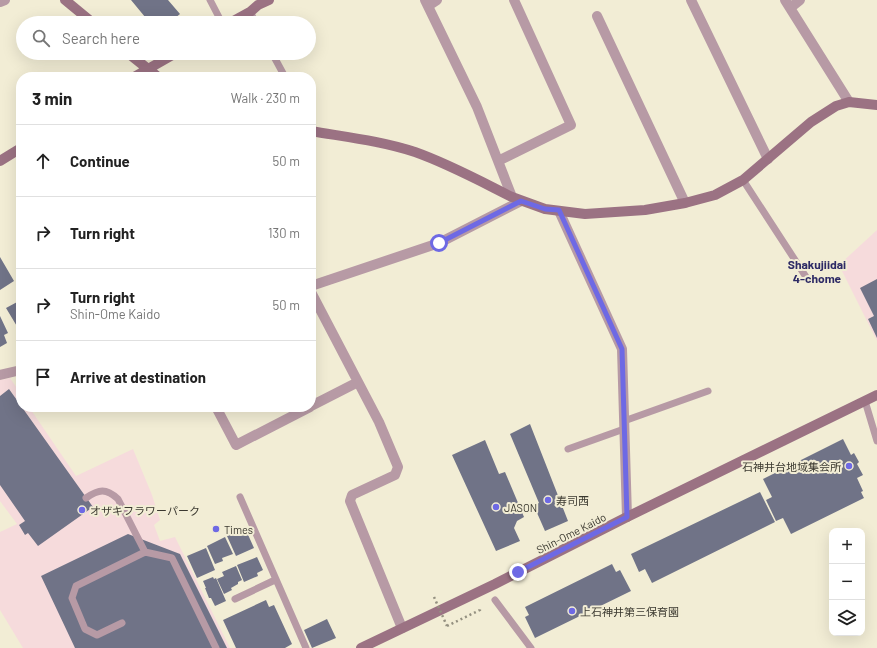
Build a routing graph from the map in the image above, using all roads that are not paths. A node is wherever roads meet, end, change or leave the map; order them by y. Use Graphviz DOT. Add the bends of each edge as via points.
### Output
graph roads {
  1 [pos="5,0"];
  2 [pos="65,0"];
  3 [pos="210,0"];
  4 [pos="269,0"];
  5 [pos="437,0"];
  6 [pos="514,0"];
  7 [pos="691,0"];
  8 [pos="800,0"];
  9 [pos="0,2"];
  10 [pos="257,2"];
  11 [pos="426,3"];
  12 [pos="788,4"];
  13 [pos="250,12"];
  14 [pos="84,16"];
  15 [pos="218,16"];
  16 [pos="243,16"];
  17 [pos="252,16"];
  18 [pos="597,16"];
  19 [pos="136,60"];
  20 [pos="163,60"];
  21 [pos="276,60"];
  22 [pos="147,69"];
  23 [pos="142,72"];
  24 [pos="151,72"];
  25 [pos="282,72"];
  26 [pos="849,102"];
  27 [pos="877,105"];
  28 [pos="316,132"];
  29 [pos="16,151"];
  30 [pos="768,159"];
  31 [pos="0,161"];
  32 [pos="498,161"];
  33 [pos="743,180"];
  34 [pos="516,199"];
  35 [pos="685,203"];
  36 [pos="559,210"];
  37 [pos="808,280"];
  38 [pos="316,284"];
  39 [pos="316,302"];
  40 [pos="16,371"];
  41 [pos="0,375"];
  42 [pos="358,382"];
  43 [pos="708,391"];
  44 [pos="877,395"];
  45 [pos="865,401"];
  46 [pos="316,404"];
  47 [pos="219,412"];
  48 [pos="300,412"];
  49 [pos="624,425"];
  50 [pos="877,441"];
  51 [pos="568,449"];
  52 [pos="240,497"];
  53 [pos="86,498"];
  54 [pos="627,517"];
  55 [pos="145,552"];
  56 [pos="275,580"];
  57 [pos="235,599"];
  58 [pos="495,600"];
  59 [pos="122,623"];
  60 [pos="402,628"];
  61 [pos="216,648"];
  62 [pos="306,648"];
  63 [pos="361,648"];
  64 [pos="531,648"];
  1 -- 9 [label="street"];
  2 -- 14 [label="street"];
  3 -- 15 [label="lane"];
  4 -- 10 [label="street"];
  5 -- 11 [label="street"];
  6 -- 32 [label="street" via="571,125"];
  7 -- 30 [label="street"];
  8 -- 12 [label="street"];
  10 -- 13 [label="street"];
  11 -- 32 [label="street" via="477,106"];
  12 -- 26 [label="street"];
  13 -- 16 [label="street"];
  13 -- 17 [label="lane"];
  18 -- 35 [label="street"];
  19 -- 22 [label="street"];
  20 -- 22 [label="street"];
  21 -- 25 [label="lane"];
  22 -- 23 [label="street"];
  22 -- 24 [label="street"];
  26 -- 27 [label="street"];
  26 -- 30 [label="street" via="836,106 811,122"];
  28 -- 34 [label="street" via="415,152 458,169"];
  29 -- 31 [label="street"];
  30 -- 33 [label="street"];
  32 -- 34 [label="street"];
  33 -- 35 [label="street" via="715,195"];
  33 -- 37 [label="lane"];
  34 -- 36 [label="street" via="545,209"];
  34 -- 38 [label="street" via="439,243"];
  35 -- 36 [label="street" via="645,210 585,214"];
  36 -- 49 [label="street" via="622,349"];
  39 -- 42 [label="street"];
  40 -- 41 [label="street"];
  42 -- 46 [label="street"];
  42 -- 60 [label="street" via="398,467 395,475 352,494 350,501"];
  43 -- 49 [label="lane"];
  44 -- 45 [label="street, Shin-Ome Kaido"];
  45 -- 50 [label="lane"];
  45 -- 54 [label="street, Shin-Ome Kaido"];
  47 -- 48 [label="street" via="236,445"];
  49 -- 51 [label="lane"];
  49 -- 54 [label="street"];
  52 -- 56 [label="lane"];
  53 -- 55 [label="lane" via="97,491 113,494"];
  54 -- 60 [label="street, Shin-Ome Kaido"];
  55 -- 59 [label="lane" via="76,586 72,598 85,629 97,635"];
  55 -- 61 [label="lane" via="172,558"];
  56 -- 57 [label="lane"];
  56 -- 62 [label="lane"];
  58 -- 64 [label="lane"];
  60 -- 63 [label="street, Shin-Ome Kaido"];
}
